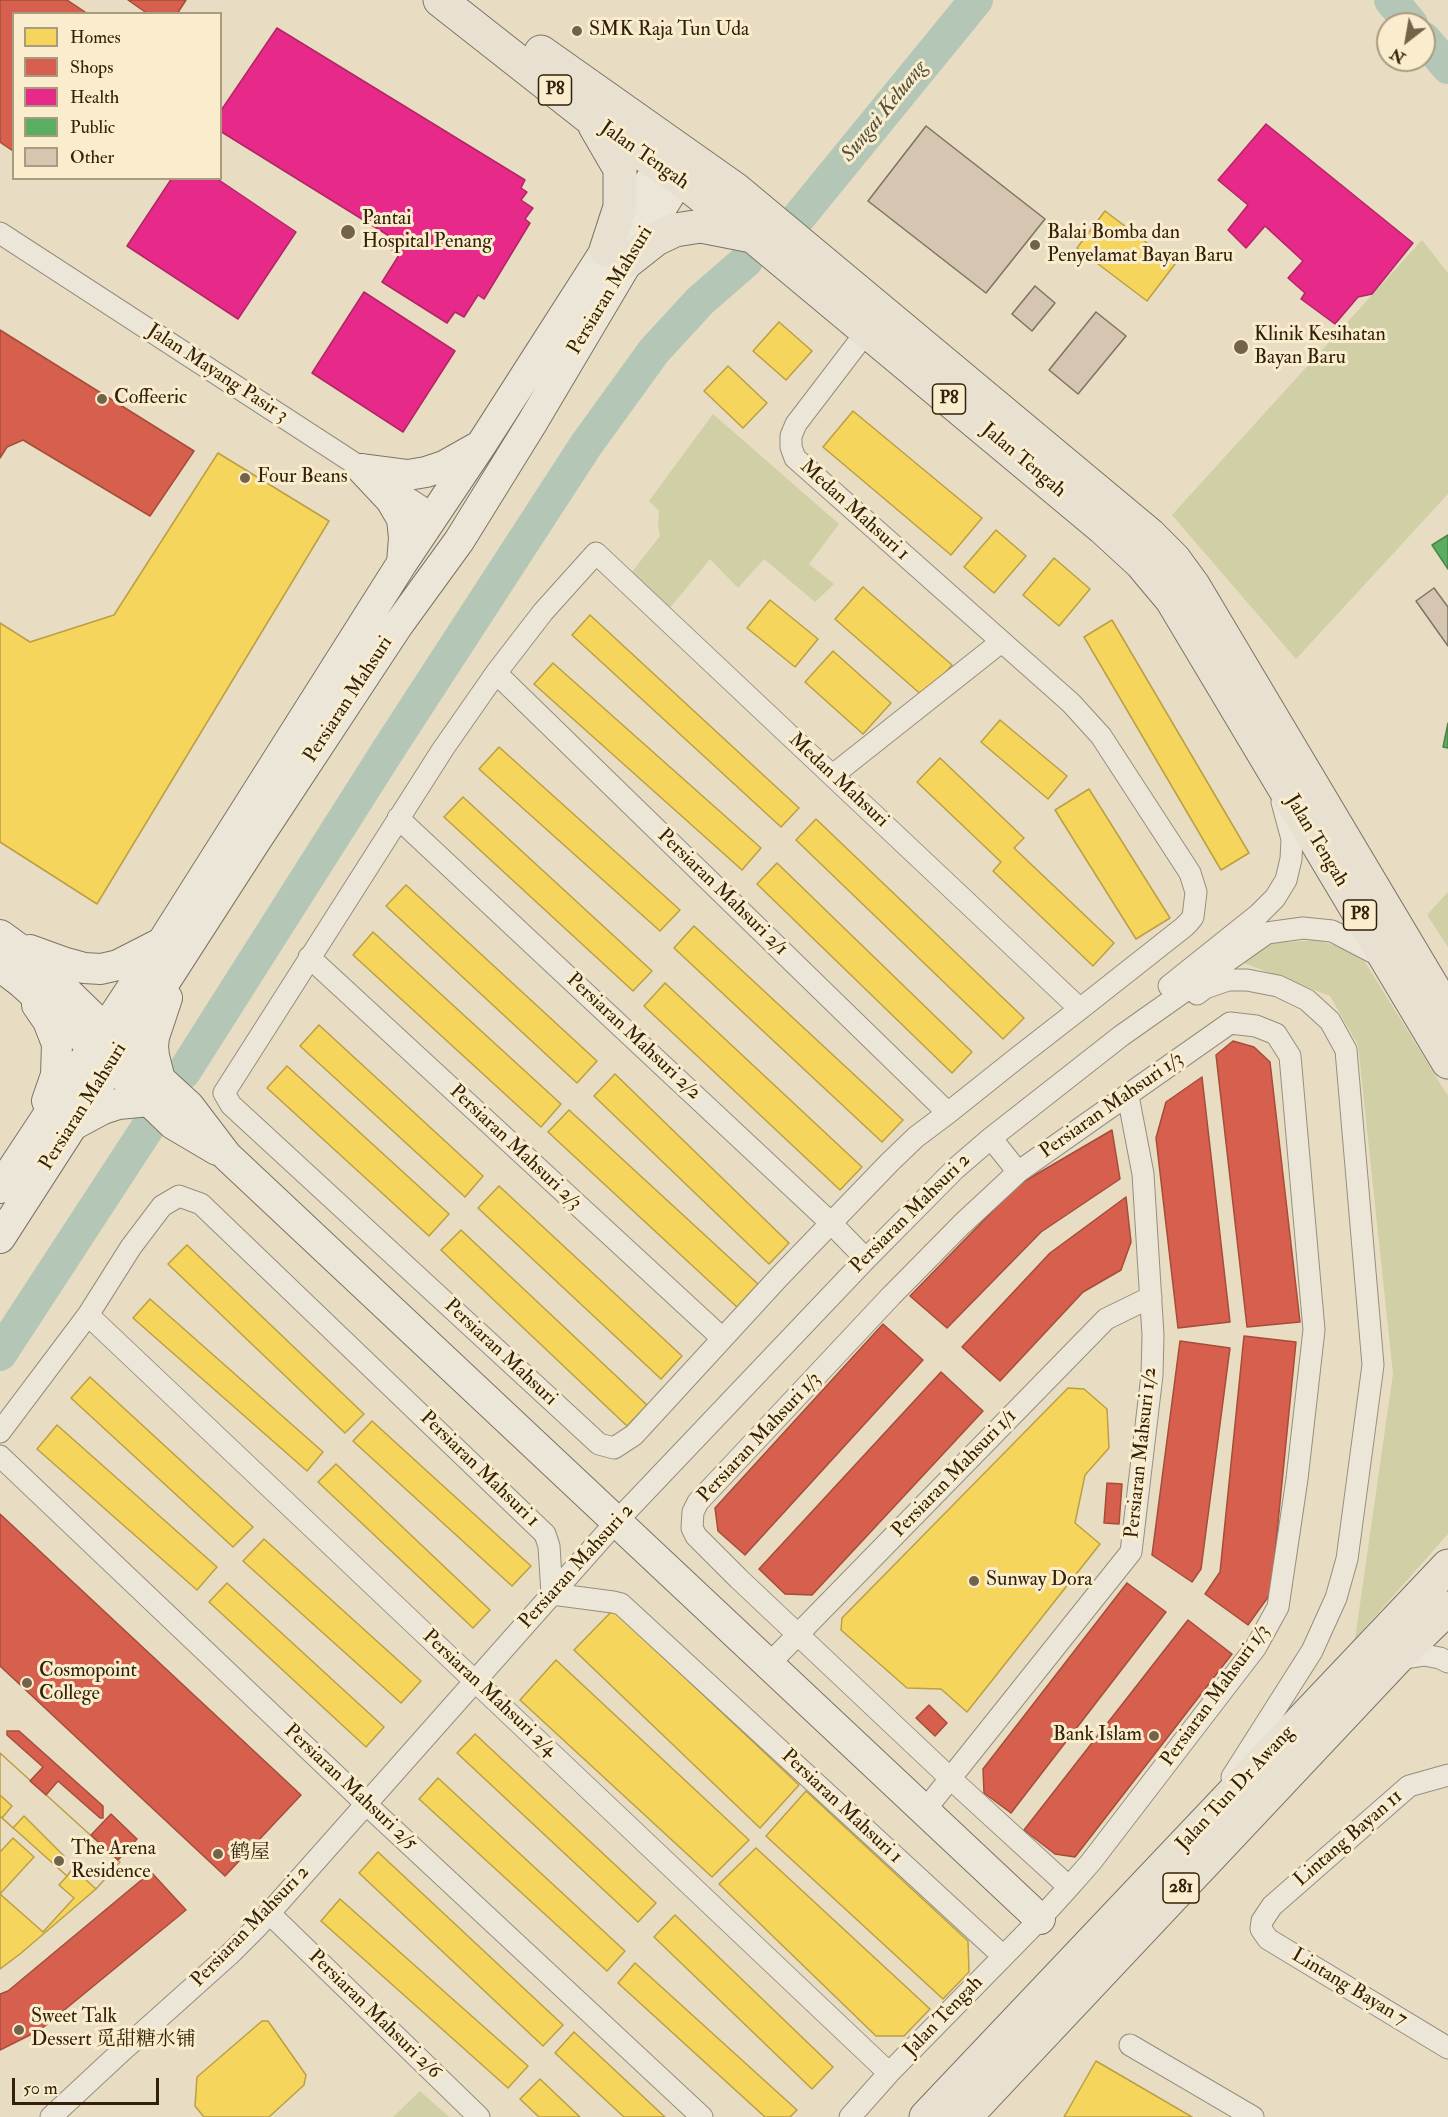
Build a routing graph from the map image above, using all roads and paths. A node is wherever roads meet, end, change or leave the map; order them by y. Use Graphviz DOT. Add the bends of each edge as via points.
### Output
graph roads {
  1 [pos="440,0"];
  2 [pos="472,0"];
  3 [pos="590,118"];
  4 [pos="676,162"];
  5 [pos="0,233"];
  6 [pos="754,237"];
  7 [pos="617,256"];
  8 [pos="867,331"];
  9 [pos="532,423"];
  10 [pos="482,445"];
  11 [pos="362,469"];
  12 [pos="434,515"];
  13 [pos="402,563"];
  14 [pos="417,600"];
  15 [pos="1001,642"];
  16 [pos="496,673"];
  17 [pos="1272,768"];
  18 [pos="833,775"];
  19 [pos="398,818"];
  20 [pos="174,946"];
  21 [pos="9,957"];
  22 [pos="309,957"];
  23 [pos="1387,959"];
  24 [pos="1080,1009"];
  25 [pos="1448,1013"];
  26 [pos="1121,1036"];
  27 [pos="108,1046"];
  28 [pos="1448,1062"];
  29 [pos="155,1090"];
  30 [pos="1128,1096"];
  31 [pos="948,1113"];
  32 [pos="75,1124"];
  33 [pos="37,1132"];
  34 [pos="991,1138"];
  35 [pos="1018,1172"];
  36 [pos="0,1188"];
  37 [pos="831,1222"];
  38 [pos="0,1238"];
  39 [pos="866,1259"];
  40 [pos="1151,1297"];
  41 [pos="88,1315"];
  42 [pos="722,1338"];
  43 [pos="0,1432"];
  44 [pos="0,1456"];
  45 [pos="617,1521"];
  46 [pos="1448,1566"];
  47 [pos="552,1594"];
  48 [pos="1448,1608"];
  49 [pos="798,1634"];
  50 [pos="1396,1659"];
  51 [pos="1448,1662"];
  52 [pos="769,1664"];
  53 [pos="475,1681"];
  54 [pos="1448,1775"];
  55 [pos="951,1779"];
  56 [pos="366,1804"];
  57 [pos="925,1810"];
  58 [pos="1198,1830"];
  59 [pos="1069,1887"];
  60 [pos="269,1913"];
  61 [pos="1040,1918"];
  62 [pos="1262,1921"];
  63 [pos="1003,1956"];
  64 [pos="1130,2044"];
  65 [pos="1448,2048"];
  66 [pos="889,2073"];
  67 [pos="51,2117"];
  68 [pos="479,2117"];
  69 [pos="702,2117"];
  70 [pos="850,2117"];
  71 [pos="926,2117"];
  72 [pos="965,2117"];
  73 [pos="1253,2117"];
  1 -- 3 [label="main road, Jalan Tengah / P8"];
  2 -- 4 [label="main road, Jalan Tengah / P8" via="590,88"];
  3 -- 4 [label="main road, Jalan Tengah / P8"];
  3 -- 7 [label="main road" via="620,169"];
  4 -- 6 [label="main road, Jalan Tengah / P8"];
  4 -- 7 [label="street, Persiaran Mahsuri"];
  4 -- 25 [label="main road, Jalan Tengah / P8" via="753,204 1174,559"];
  5 -- 11 [label="street, Jalan Mayang Pasir 3"];
  6 -- 7 [label="main road" via="701,226 675,230"];
  6 -- 8 [label="main road, Jalan Tengah / P8"];
  7 -- 9 [label="street, Persiaran Mahsuri"];
  7 -- 10 [label="street, Persiaran Mahsuri"];
  8 -- 15 [label="street, Medan Mahsuri 1" via="796,424 791,436 795,458"];
  8 -- 17 [label="main road, Jalan Tengah / P8" via="1103,528 1158,581"];
  9 -- 12 [label="street" via="507,442 458,509"];
  9 -- 14 [label="street, Persiaran Mahsuri"];
  10 -- 11 [label="street" via="426,472 408,475"];
  10 -- 12 [label="street, Persiaran Mahsuri"];
  11 -- 12 [label="street, Jalan Mayang Pasir 3"];
  11 -- 13 [label="street" via="391,500 402,519"];
  12 -- 13 [label="street, Persiaran Mahsuri"];
  12 -- 14 [label="street" via="440,538 425,568"];
  13 -- 20 [label="street, Persiaran Mahsuri"];
  14 -- 20 [label="street, Persiaran Mahsuri"];
  15 -- 18 [label="street"];
  15 -- 24 [label="street, Medan Mahsuri 1" via="1071,703 1101,736 1190,873 1197,892 1193,917 1184,927"];
  16 -- 18 [label="street, Medan Mahsuri" via="543,612 596,554"];
  16 -- 19 [label="street"];
  16 -- 31 [label="street, Persiaran Mahsuri 2/1"];
  17 -- 23 [label="main road, Jalan Tengah / P8"];
  17 -- 26 [label="street" via="1292,839 1286,880 1259,914 1152,1000"];
  18 -- 24 [label="street, Medan Mahsuri"];
  19 -- 22 [label="street"];
  19 -- 37 [label="street, Persiaran Mahsuri 2/2"];
  20 -- 21 [label="street" via="100,969"];
  20 -- 27 [label="street, Persiaran Mahsuri"];
  20 -- 29 [label="street" via="154,1037"];
  21 -- 27 [label="street"];
  21 -- 33 [label="street" via="48,1021 57,1044 56,1075"];
  22 -- 42 [label="street, Persiaran Mahsuri 2/3"];
  22 -- 42 [label="street, Persiaran Mahsuri" via="224,1093 231,1105 599,1443 614,1448 634,1435"];
  23 -- 26 [label="street" via="1332,931 1303,928 1267,933"];
  23 -- 28 [label="main road, Jalan Tengah / P8"];
  24 -- 31 [label="street"];
  26 -- 34 [label="street, Persiaran Mahsuri 2"];
  26 -- 58 [label="street" via="1160,1022 1205,988 1228,980 1247,980 1278,986 1307,1000 1330,1021 1346,1050 1373,1365 1347,1559 1336,1598 1312,1651"];
  27 -- 29 [label="street"];
  27 -- 32 [label="street, Persiaran Mahsuri"];
  27 -- 33 [label="street, Persiaran Mahsuri"];
  29 -- 32 [label="street"];
  29 -- 45 [label="street" via="178,1126 228,1156"];
  30 -- 35 [label="street, Persiaran Mahsuri 1/3"];
  30 -- 40 [label="street, Persiaran Mahsuri 1/2" via="1143,1174"];
  30 -- 59 [label="street, Persiaran Mahsuri 1/3" via="1230,1023 1256,1026 1276,1034 1290,1056 1314,1330 1278,1607 1256,1647"];
  31 -- 37 [label="street" via="890,1162"];
  32 -- 38 [label="street, Persiaran Mahsuri"];
  33 -- 36 [label="street, Persiaran Mahsuri"];
  34 -- 35 [label="street"];
  34 -- 39 [label="street, Persiaran Mahsuri 2"];
  35 -- 49 [label="street, Persiaran Mahsuri 1/3" via="891,1296 693,1512 696,1536"];
  37 -- 39 [label="street, Persiaran Mahsuri 2/2"];
  37 -- 42 [label="street"];
  39 -- 45 [label="street, Persiaran Mahsuri 2"];
  40 -- 49 [label="street, Persiaran Mahsuri 1/1" via="1106,1319"];
  40 -- 55 [label="street, Persiaran Mahsuri 1/2" via="1152,1375 1131,1552"];
  41 -- 43 [label="street, Persiaran Mahsuri 1"];
  41 -- 47 [label="street, Persiaran Mahsuri 1" via="162,1206 179,1196 201,1204 545,1534"];
  41 -- 53 [label="street, Persiaran Mahsuri 2/4"];
  44 -- 56 [label="street, Persiaran Mahsuri 2/5"];
  45 -- 47 [label="street, Persiaran Mahsuri 2"];
  45 -- 52 [label="street"];
  46 -- 58 [label="main road, Jalan Tun Dr Awang / 281"];
  47 -- 53 [label="street, Persiaran Mahsuri 2"];
  47 -- 63 [label="street, Persiaran Mahsuri 1" via="621,1604"];
  48 -- 50 [label="main road, Jalan Tun Dr Awang / 281"];
  49 -- 52 [label="street, Persiaran Mahsuri 1/1"];
  49 -- 55 [label="street, Persiaran Mahsuri 1/3"];
  50 -- 51 [label="street" via="1424,1654"];
  50 -- 72 [label="main road, Jalan Tun Dr Awang / 281"];
  52 -- 57 [label="street"];
  53 -- 56 [label="street, Persiaran Mahsuri 2"];
  53 -- 66 [label="street, Persiaran Mahsuri 2/4"];
  54 -- 62 [label="street, Lintang Bayan 11" via="1409,1786 1272,1906"];
  55 -- 57 [label="street, Persiaran Mahsuri 1/2"];
  55 -- 59 [label="street, Persiaran Mahsuri 1/3"];
  56 -- 60 [label="street, Persiaran Mahsuri 2"];
  56 -- 69 [label="street, Persiaran Mahsuri 2/5"];
  57 -- 61 [label="street"];
  58 -- 71 [label="main road, Jalan Tun Dr Awang / 281"];
  59 -- 61 [label="street, Persiaran Mahsuri 1/3"];
  60 -- 67 [label="street, Persiaran Mahsuri 2" via="229,1956"];
  60 -- 68 [label="street, Persiaran Mahsuri 2/6"];
  61 -- 63 [label="street, Jalan Tengah"];
  62 -- 65 [label="street, Lintang Bayan 7" via="1261,1929 1268,1939"];
  63 -- 66 [label="street, Jalan Tengah"];
  64 -- 73 [label="street"];
  66 -- 70 [label="street, Jalan Tengah"];
}
